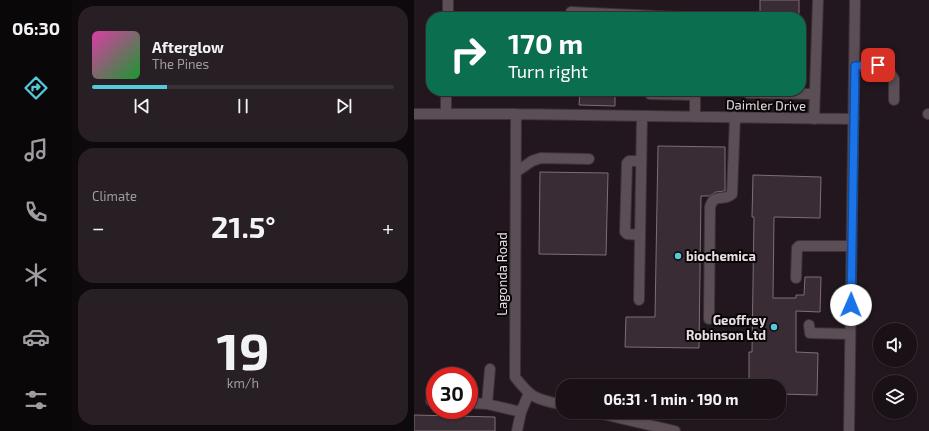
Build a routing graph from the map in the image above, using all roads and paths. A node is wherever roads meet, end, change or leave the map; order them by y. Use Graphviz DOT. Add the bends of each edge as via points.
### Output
graph roads {
  1 [pos="448,0"];
  2 [pos="818,0"];
  3 [pos="855,0"];
  4 [pos="448,12"];
  5 [pos="855,66"];
  6 [pos="806,94"];
  7 [pos="815,94"];
  8 [pos="446,96"];
  9 [pos="695,96"];
  10 [pos="894,100"];
  11 [pos="414,114"];
  12 [pos="446,114"];
  13 [pos="516,114"];
  14 [pos="642,116"];
  15 [pos="695,117"];
  16 [pos="735,118"];
  17 [pos="814,119"];
  18 [pos="854,119"];
  19 [pos="589,159"];
  20 [pos="641,161"];
  21 [pos="516,172"];
  22 [pos="640,234"];
  23 [pos="852,246"];
  24 [pos="796,278"];
  25 [pos="639,300"];
  26 [pos="709,319"];
  27 [pos="809,325"];
  28 [pos="850,334"];
  29 [pos="490,369"];
  30 [pos="529,393"];
  31 [pos="556,403"];
  32 [pos="478,404"];
  33 [pos="487,404"];
  34 [pos="521,412"];
  35 [pos="624,419"];
  36 [pos="517,431"];
  37 [pos="675,431"];
  38 [pos="849,431"];
  1 -- 4 [label="street"];
  2 -- 7 [label="street"];
  3 -- 5 [label="street"];
  5 -- 10 [label="street" via="886,66 894,79"];
  5 -- 18 [label="street"];
  6 -- 7 [label="street"];
  7 -- 17 [label="street"];
  8 -- 12 [label="street"];
  9 -- 15 [label="street"];
  11 -- 12 [label="street, Daimler Drive"];
  12 -- 13 [label="street, Daimler Drive"];
  13 -- 14 [label="street, Daimler Drive"];
  13 -- 21 [label="street, Lagonda Road"];
  14 -- 15 [label="street, Daimler Drive"];
  14 -- 20 [label="street"];
  15 -- 16 [label="street, Daimler Drive"];
  16 -- 17 [label="street, Daimler Drive"];
  16 -- 26 [label="street" via="732,194 713,200 710,207"];
  17 -- 18 [label="street, Daimler Drive"];
  18 -- 23 [label="street"];
  19 -- 21 [label="street" via="541,158"];
  20 -- 22 [label="street"];
  20 -- 22 [label="street" via="627,163 625,232"];
  21 -- 30 [label="street, Lagonda Road" via="515,377"];
  22 -- 25 [label="street"];
  23 -- 24 [label="street" via="799,246"];
  23 -- 28 [label="street"];
  27 -- 28 [label="street" via="810,333"];
  28 -- 38 [label="street"];
  29 -- 33 [label="street"];
  30 -- 31 [label="street, Lagonda Road" via="536,398"];
  30 -- 34 [label="street"];
  32 -- 33 [label="street"];
  33 -- 34 [label="street"];
  34 -- 36 [label="street"];
  35 -- 37 [label="street"];
}
